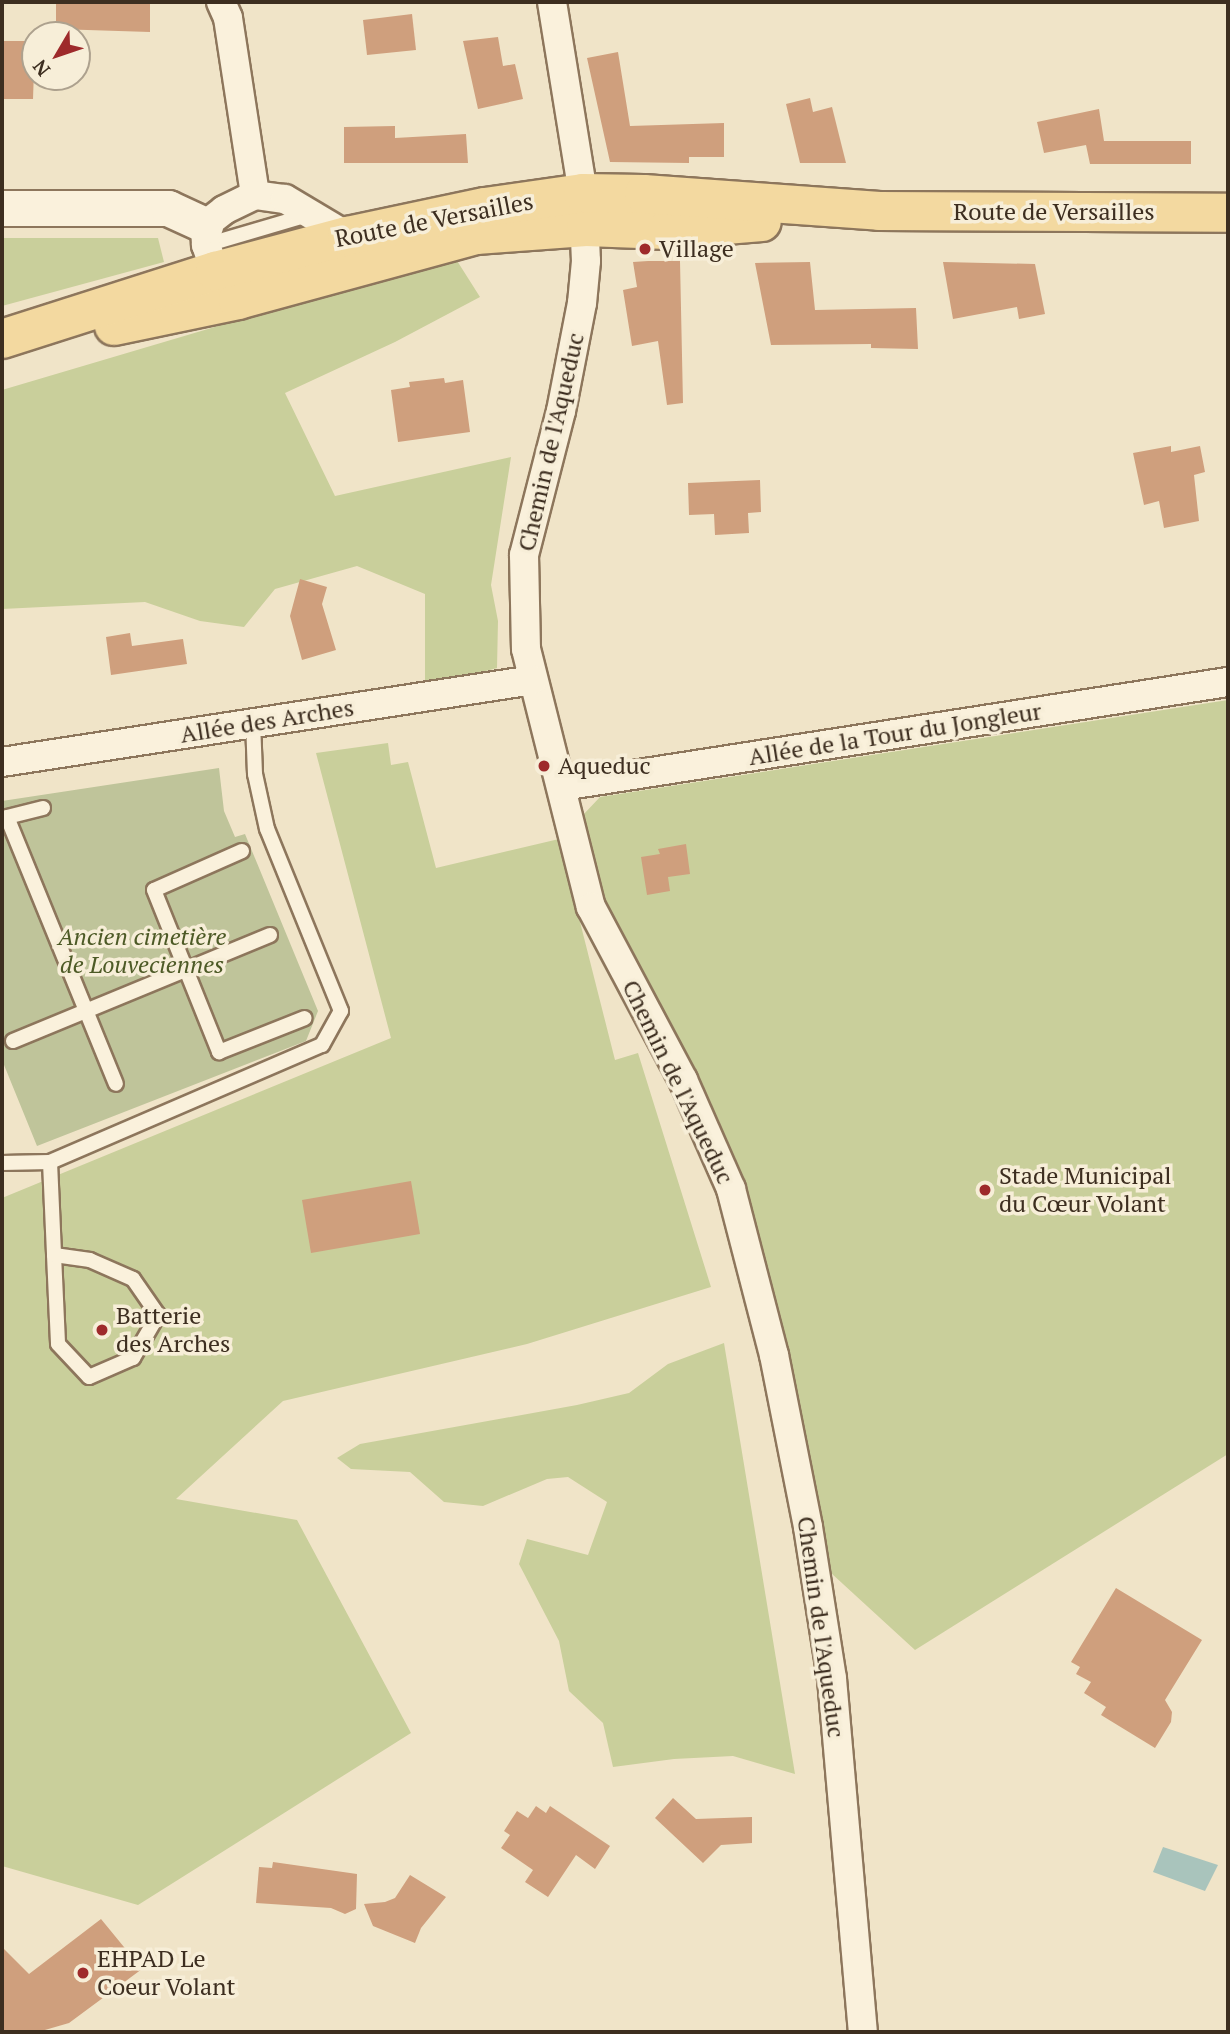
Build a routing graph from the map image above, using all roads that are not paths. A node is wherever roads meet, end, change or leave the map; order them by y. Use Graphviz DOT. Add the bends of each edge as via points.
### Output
graph roads {
  1 [pos="221,2"];
  2 [pos="552,2"];
  3 [pos="255,195"];
  4 [pos="2,208"];
  5 [pos="585,210"];
  6 [pos="1228,213"];
  7 [pos="309,214"];
  8 [pos="347,236"];
  9 [pos="216,260"];
  10 [pos="2,339"];
  11 [pos="2,349"];
  12 [pos="533,680"];
  13 [pos="1228,682"];
  14 [pos="253,723"];
  15 [pos="2,762"];
  16 [pos="562,786"];
  17 [pos="43,808"];
  18 [pos="242,851"];
  19 [pos="270,935"];
  20 [pos="186,970"];
  21 [pos="86,1011"];
  22 [pos="305,1018"];
  23 [pos="13,1041"];
  24 [pos="116,1084"];
  25 [pos="50,1162"];
  26 [pos="2,1163"];
  27 [pos="54,1255"];
  28 [pos="863,2032"];
  1 -- 3 [label="street" via="228,18"];
  2 -- 5 [label="street, Chemin de l'Aqueduc"];
  3 -- 7 [label="street" via="285,199"];
  3 -- 9 [label="street" via="224,210"];
  4 -- 9 [label="street" via="168,208"];
  5 -- 6 [label="main road, Route de Versailles" via="644,194 879,211"];
  5 -- 8 [label="main road, Route de Versailles" via="485,207"];
  5 -- 9 [label="main road, Route de Versailles" via="476,235"];
  5 -- 12 [label="street, Chemin de l'Aqueduc" via="582,303 561,411 524,555 526,649"];
  7 -- 8 [label="street"];
  7 -- 9 [label="lane"];
  8 -- 9 [label="main road, Route de Versailles"];
  9 -- 10 [label="main road, Route de Versailles"];
  9 -- 11 [label="main road, Route de Versailles"];
  12 -- 14 [label="street, Allée des Arches"];
  12 -- 16 [label="street, Chemin de l'Aqueduc"];
  13 -- 16 [label="street, Allée de la Tour du Jongleur"];
  14 -- 15 [label="street, Allée des Arches"];
  14 -- 25 [label="lane" via="255,774 267,829 341,1011 322,1045"];
  16 -- 28 [label="street, Chemin de l'Aqueduc" via="591,906 683,1080 731,1189 774,1355 832,1679"];
  17 -- 21 [label="lane" via="7,817"];
  18 -- 20 [label="lane" via="154,890"];
  19 -- 20 [label="lane"];
  20 -- 21 [label="lane"];
  20 -- 22 [label="lane" via="219,1052"];
  21 -- 23 [label="lane"];
  21 -- 24 [label="lane"];
  25 -- 26 [label="lane"];
  25 -- 27 [label="lane"];
  27 -- 27 [label="lane" via="58,1345 89,1377 133,1358 158,1315 133,1279 90,1260"];
}
